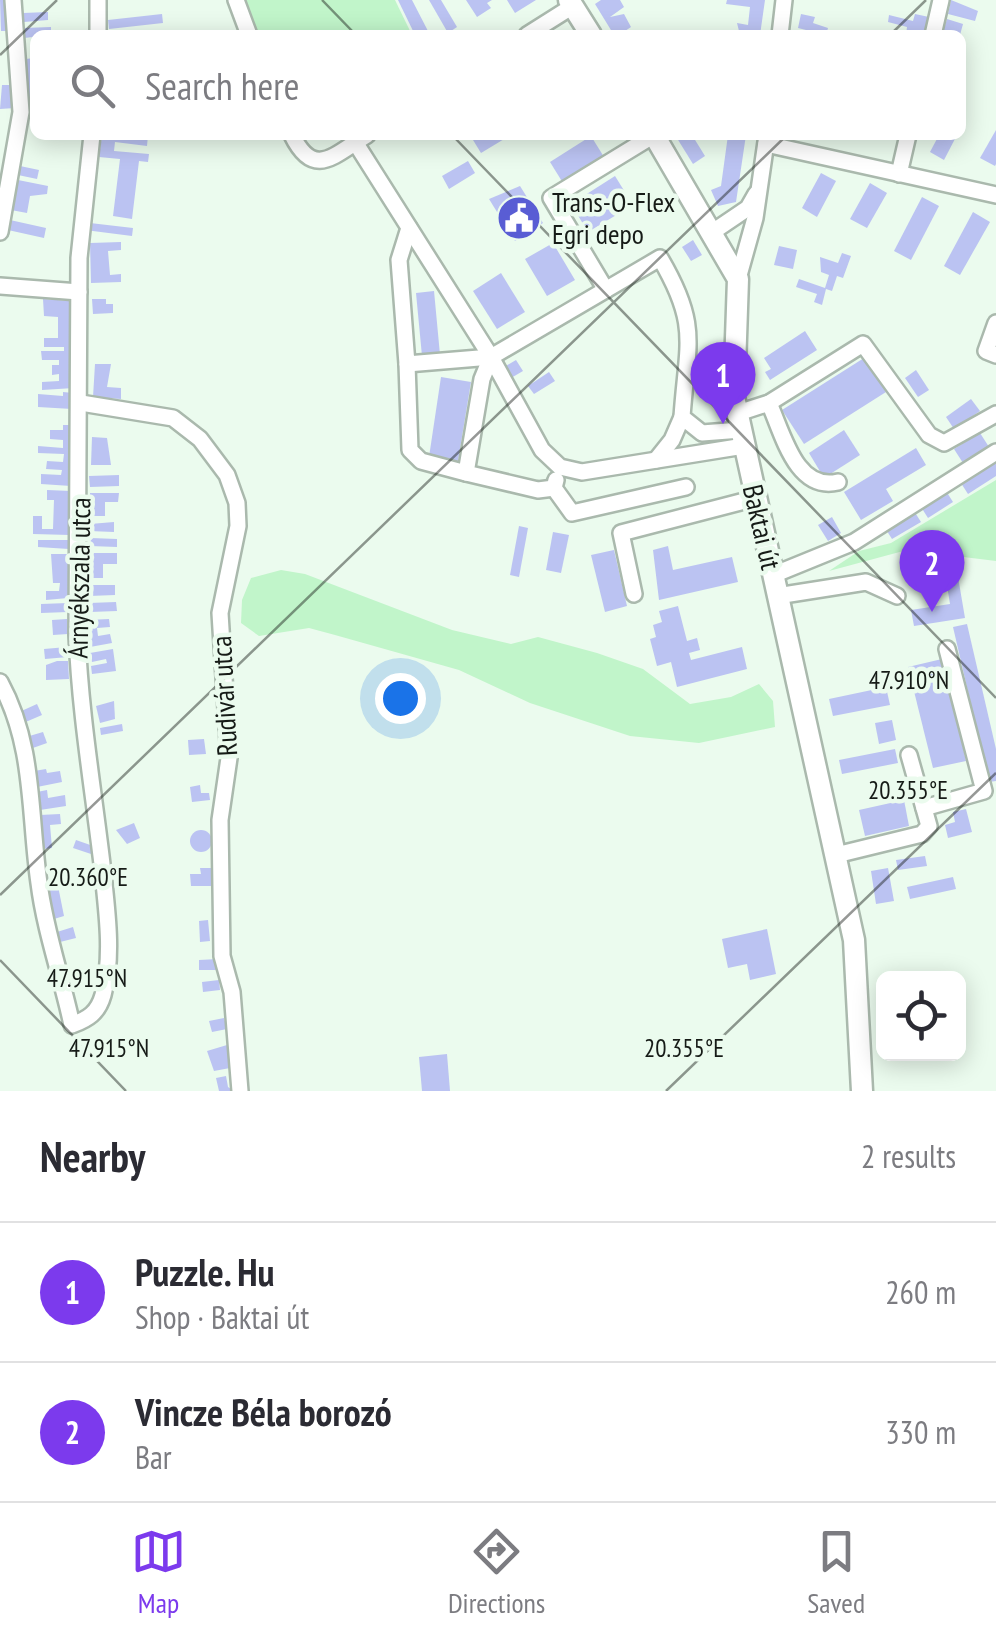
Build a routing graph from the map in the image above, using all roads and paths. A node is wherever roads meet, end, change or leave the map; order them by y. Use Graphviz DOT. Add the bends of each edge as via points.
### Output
graph roads {
  1 [pos="13,0"];
  2 [pos="98,0"];
  3 [pos="236,0"];
  4 [pos="784,0"];
  5 [pos="941,0"];
  6 [pos="571,3"];
  7 [pos="98,30"];
  8 [pos="247,30"];
  9 [pos="534,30"];
  10 [pos="588,30"];
  11 [pos="781,30"];
  12 [pos="933,30"];
  13 [pos="91,140"];
  14 [pos="294,140"];
  15 [pos="359,140"];
  16 [pos="362,140"];
  17 [pos="646,140"];
  18 [pos="657,140"];
  19 [pos="767,140"];
  20 [pos="907,140"];
  21 [pos="899,174"];
  22 [pos="758,191"];
  23 [pos="996,194"];
  24 [pos="409,228"];
  25 [pos="714,230"];
  26 [pos="0,232"];
  27 [pos="738,279"];
  28 [pos="0,286"];
  29 [pos="606,290"];
  30 [pos="79,292"];
  31 [pos="996,323"];
  32 [pos="996,354"];
  33 [pos="491,357"];
  34 [pos="407,364"];
  35 [pos="81,402"];
  36 [pos="769,402"];
  37 [pos="996,414"];
  38 [pos="682,417"];
  39 [pos="741,430"];
  40 [pos="996,452"];
  41 [pos="656,460"];
  42 [pos="560,468"];
  43 [pos="466,473"];
  44 [pos="838,482"];
  45 [pos="686,487"];
  46 [pos="554,488"];
  47 [pos="756,498"];
  48 [pos="775,585"];
  49 [pos="634,594"];
  50 [pos="897,596"];
  51 [pos="947,649"];
  52 [pos="0,682"];
  53 [pos="909,755"];
  54 [pos="924,808"];
  55 [pos="836,855"];
  56 [pos="240,1091"];
  57 [pos="862,1091"];
  1 -- 26 [label="street" via="21,112"];
  2 -- 7 [label="street"];
  3 -- 8 [label="street"];
  4 -- 11 [label="street"];
  5 -- 12 [label="street"];
  6 -- 9 [label="street"];
  6 -- 10 [label="main road"];
  13 -- 30 [label="street, Árnyékszala utca"];
  14 -- 15 [label="street" via="313,162"];
  16 -- 24 [label="street"];
  17 -- 29 [label="street" via="551,198"];
  18 -- 25 [label="main road, Baktai út"];
  19 -- 21 [label="street"];
  19 -- 22 [label="street"];
  20 -- 21 [label="street"];
  21 -- 23 [label="street"];
  22 -- 25 [label="street" via="748,208"];
  22 -- 27 [label="street"];
  24 -- 33 [label="street"];
  24 -- 34 [label="street" via="399,260"];
  25 -- 27 [label="main road, Baktai út"];
  27 -- 39 [label="main road, Baktai út" via="734,354"];
  28 -- 30 [label="street"];
  29 -- 33 [label="street"];
  29 -- 38 [label="street" via="660,258 690,324"];
  30 -- 35 [label="street, Árnyékszala utca"];
  31 -- 32 [label="street" via="986,351"];
  33 -- 34 [label="street"];
  33 -- 42 [label="street" via="542,450"];
  33 -- 43 [label="street"];
  34 -- 43 [label="street" via="410,450 421,461"];
  35 -- 52 [label="street, Árnyékszala utca" via="79,685 108,955 103,997 92,1017 72,1025 38,882 29,768"];
  35 -- 56 [label="street, Rudivár utca" via="173,418 228,476 237,503 220,613 229,758 220,820 222,956 232,992"];
  36 -- 37 [label="street" via="863,344 929,435 944,443"];
  36 -- 39 [label="street"];
  36 -- 44 [label="street" via="803,475 824,485"];
  38 -- 39 [label="street" via="702,434"];
  38 -- 41 [label="street"];
  39 -- 41 [label="street"];
  39 -- 47 [label="main road, Baktai út"];
  40 -- 48 [label="street"];
  41 -- 42 [label="street" via="582,472"];
  42 -- 46 [label="street"];
  43 -- 46 [label="street"];
  45 -- 46 [label="street" via="572,512"];
  47 -- 48 [label="main road, Baktai út"];
  47 -- 49 [label="street" via="621,534"];
  48 -- 50 [label="street" via="866,582"];
  48 -- 55 [label="main road, Baktai út"];
  51 -- 54 [label="street" via="984,792"];
  53 -- 54 [label="street"];
  54 -- 55 [label="street" via="929,826 922,834"];
  55 -- 57 [label="main road, Baktai út" via="854,940"];
}
